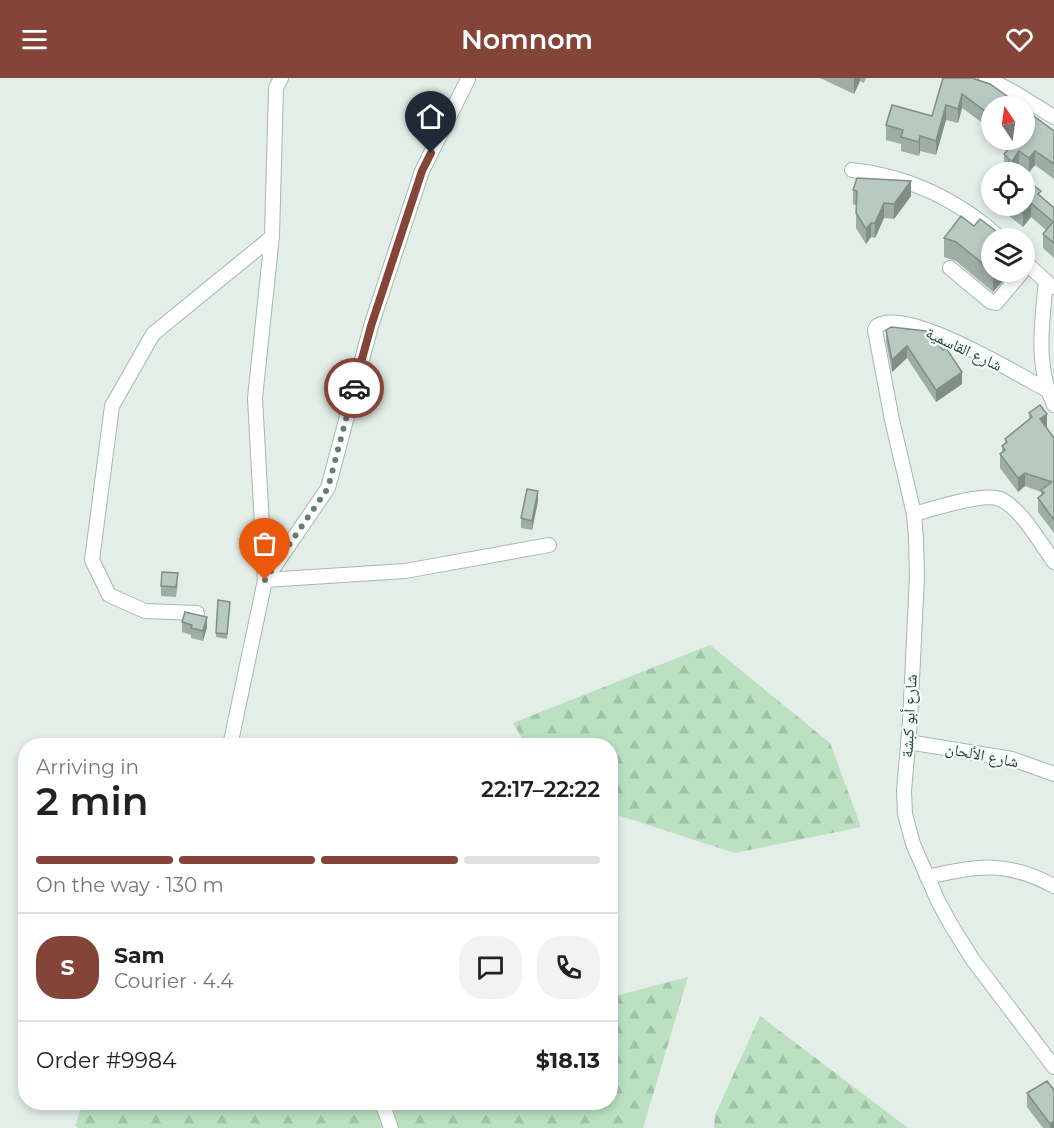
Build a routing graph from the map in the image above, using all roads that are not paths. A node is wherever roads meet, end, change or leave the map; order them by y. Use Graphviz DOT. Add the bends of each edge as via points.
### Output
graph roads {
  1 [pos="281,78"];
  2 [pos="986,78"];
  3 [pos="468,79"];
  4 [pos="1054,117"];
  5 [pos="852,170"];
  6 [pos="988,228"];
  7 [pos="272,237"];
  8 [pos="950,268"];
  9 [pos="1035,274"];
  10 [pos="1012,282"];
  11 [pos="1050,285"];
  12 [pos="877,326"];
  13 [pos="1047,390"];
  14 [pos="1054,405"];
  15 [pos="914,514"];
  16 [pos="549,545"];
  17 [pos="1054,562"];
  18 [pos="265,580"];
  19 [pos="197,613"];
  20 [pos="232,738"];
  21 [pos="908,742"];
  22 [pos="1054,774"];
  23 [pos="927,877"];
  24 [pos="1054,886"];
  25 [pos="1054,1067"];
  26 [pos="385,1110"];
  27 [pos="391,1128"];
  1 -- 7 [label="street" via="276,88"];
  2 -- 4 [label="street"];
  3 -- 18 [label="street" via="422,171 371,326 328,488"];
  5 -- 6 [label="street" via="895,179 941,196"];
  7 -- 18 [label="street" via="255,398"];
  7 -- 19 [label="street" via="153,334 112,405 92,560 109,595 145,611"];
  8 -- 10 [label="street" via="991,302 996,303"];
  9 -- 11 [label="street"];
  11 -- 13 [label="street" via="1041,345"];
  12 -- 13 [label="street, شارع القاسمية" via="887,321 899,322 935,333"];
  12 -- 15 [label="street, شارع أبو كبشة" via="877,345"];
  13 -- 14 [label="street"];
  15 -- 17 [label="street" via="985,496 1000,499 1015,509"];
  15 -- 21 [label="street, شارع أبو كبشة" via="917,578"];
  16 -- 18 [label="street" via="405,571"];
  18 -- 20 [label="street"];
  21 -- 22 [label="street, شارع الألحان" via="1012,759"];
  21 -- 23 [label="street, شارع أبو كبشة" via="905,814"];
  23 -- 24 [label="street" via="968,868 1011,868 1032,873"];
  23 -- 25 [label="street, شارع أبو كبشة" via="973,960"];
  26 -- 27 [label="street"];
}
